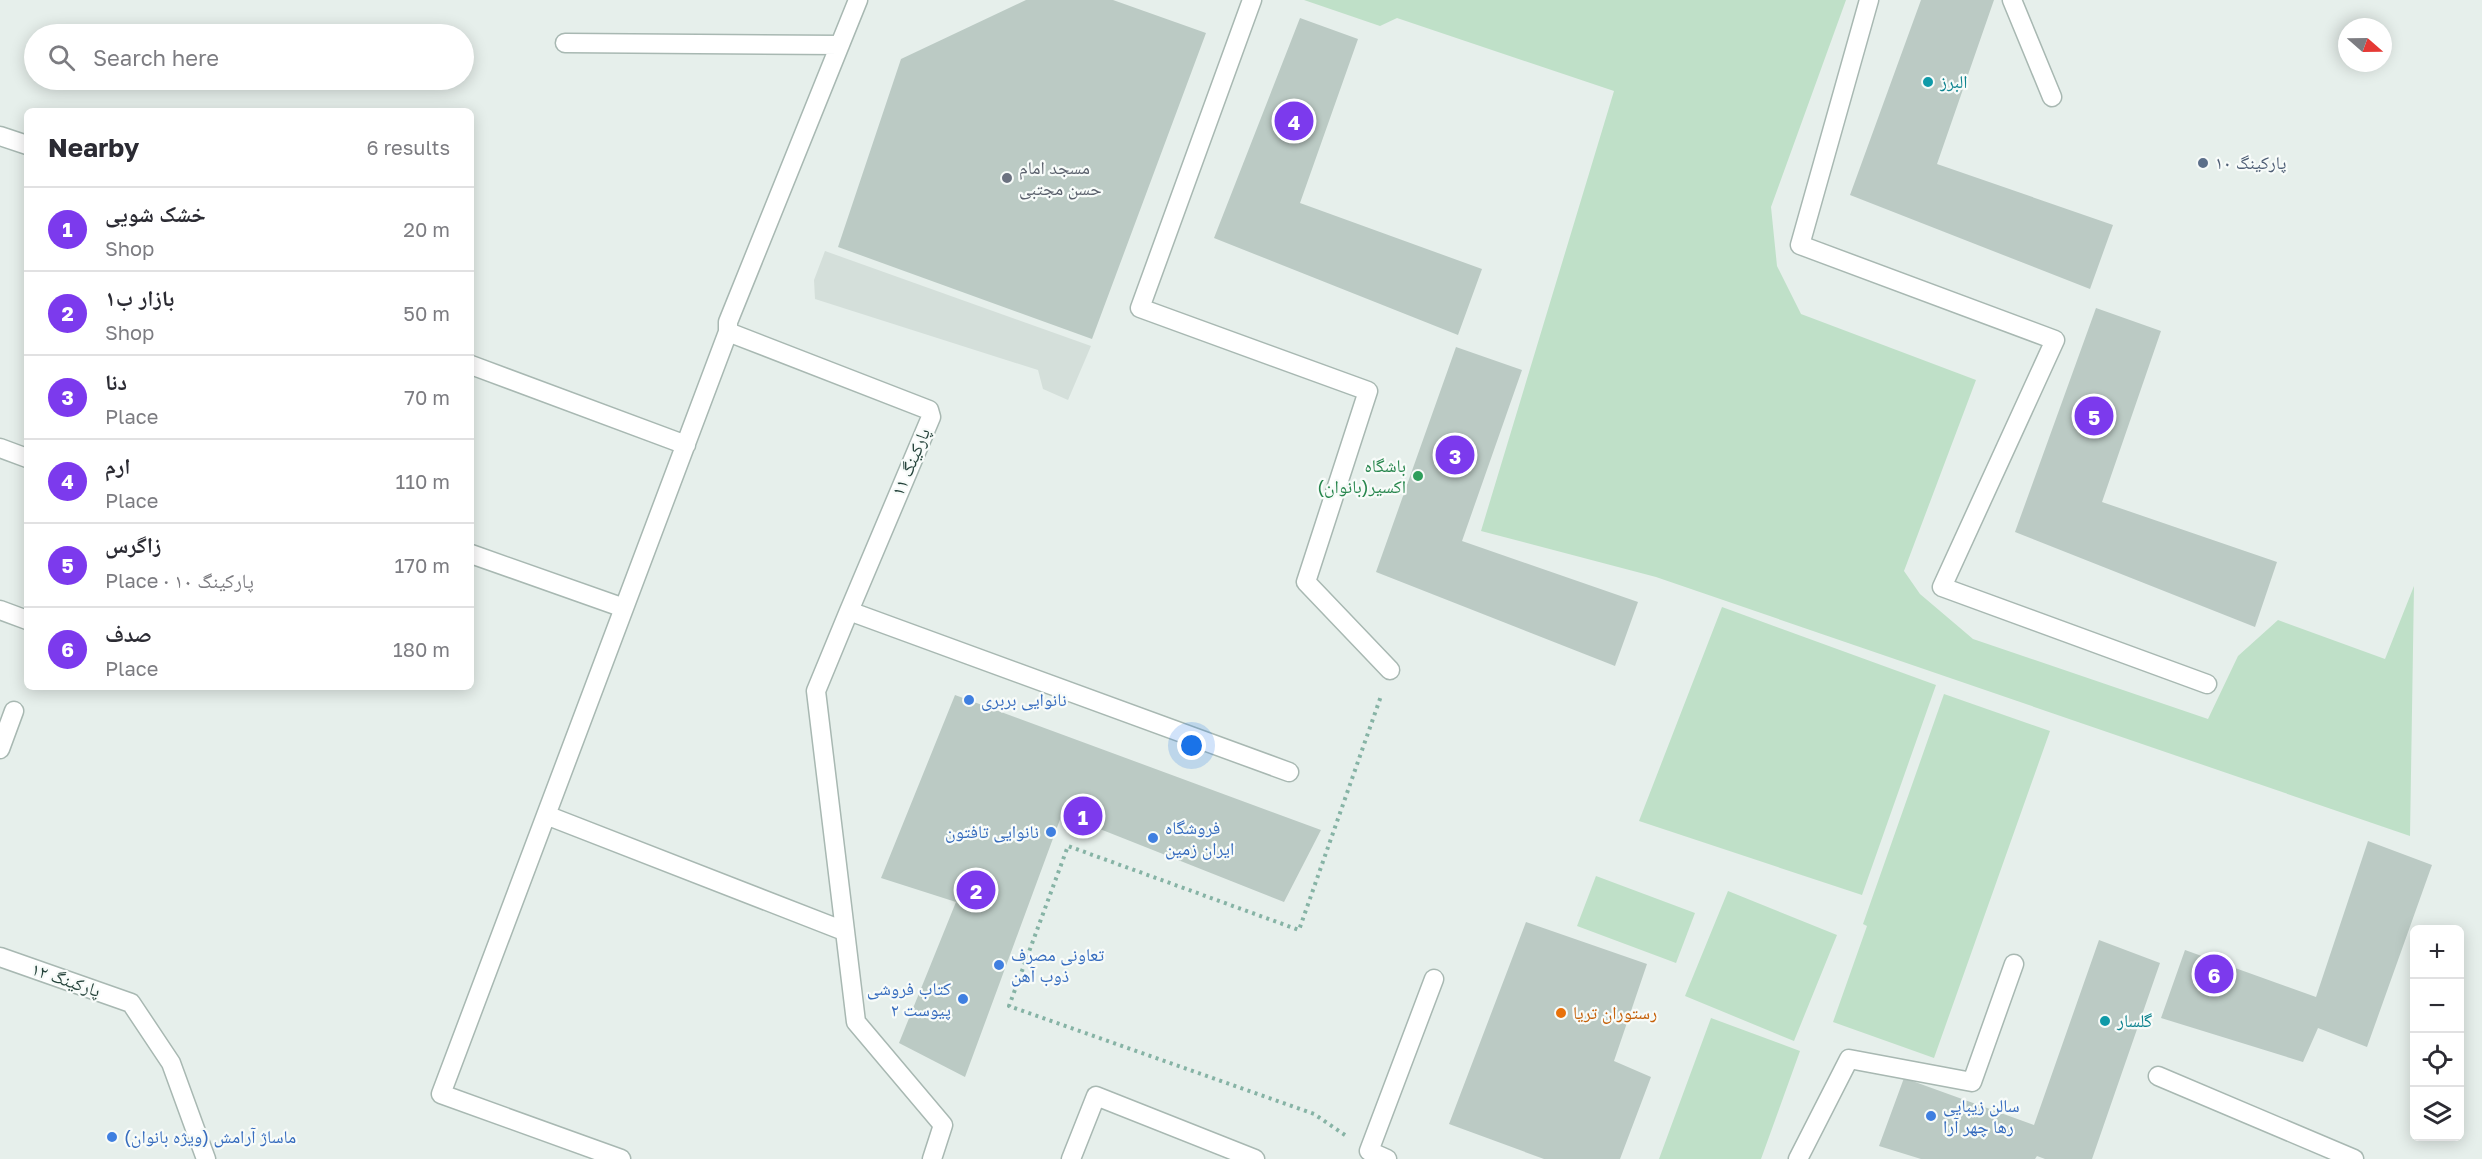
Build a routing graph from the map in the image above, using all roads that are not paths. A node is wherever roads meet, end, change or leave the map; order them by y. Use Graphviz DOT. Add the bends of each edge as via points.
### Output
graph roads {
  1 [pos="858,0"];
  2 [pos="1252,0"];
  3 [pos="1869,0"];
  4 [pos="2013,0"];
  5 [pos="565,43"];
  6 [pos="840,45"];
  7 [pos="2052,97"];
  8 [pos="0,136"];
  9 [pos="24,144"];
  10 [pos="728,332"];
  11 [pos="474,366"];
  12 [pos="686,445"];
  13 [pos="0,448"];
  14 [pos="24,457"];
  15 [pos="474,556"];
  16 [pos="624,608"];
  17 [pos="0,610"];
  18 [pos="849,611"];
  19 [pos="24,619"];
  20 [pos="1390,670"];
  21 [pos="2207,684"];
  22 [pos="14,711"];
  23 [pos="0,749"];
  24 [pos="1289,772"];
  25 [pos="546,815"];
  26 [pos="844,931"];
  27 [pos="0,957"];
  28 [pos="2014,964"];
  29 [pos="1434,979"];
  30 [pos="2158,1076"];
  31 [pos="206,1159"];
  32 [pos="621,1159"];
  33 [pos="932,1159"];
  34 [pos="1071,1159"];
  35 [pos="1255,1159"];
  36 [pos="1387,1159"];
  37 [pos="1798,1159"];
  38 [pos="2354,1159"];
  1 -- 6 [label="street"];
  2 -- 20 [label="street" via="1140,308 1368,390 1306,582"];
  3 -- 21 [label="street" via="1800,245 2055,340 1942,587"];
  4 -- 7 [label="street"];
  5 -- 6 [label="street"];
  6 -- 10 [label="street" via="728,322"];
  8 -- 9 [label="street"];
  10 -- 12 [label="street"];
  10 -- 18 [label="street, پارکینگ ۱۱" via="929,410 931,417"];
  11 -- 12 [label="street"];
  12 -- 16 [label="street"];
  13 -- 14 [label="street"];
  15 -- 16 [label="street"];
  16 -- 25 [label="street"];
  17 -- 19 [label="street"];
  18 -- 24 [label="street"];
  18 -- 26 [label="street" via="816,692"];
  22 -- 23 [label="street"];
  25 -- 26 [label="street"];
  25 -- 32 [label="street" via="441,1094"];
  26 -- 33 [label="street" via="856,1022 943,1125"];
  27 -- 31 [label="street, پارکینگ ۱۲" via="131,1003 171,1063"];
  28 -- 37 [label="street" via="1972,1082 1849,1059"];
  29 -- 36 [label="street" via="1369,1151"];
  30 -- 38 [label="street"];
  34 -- 35 [label="street" via="1096,1096"];
}
